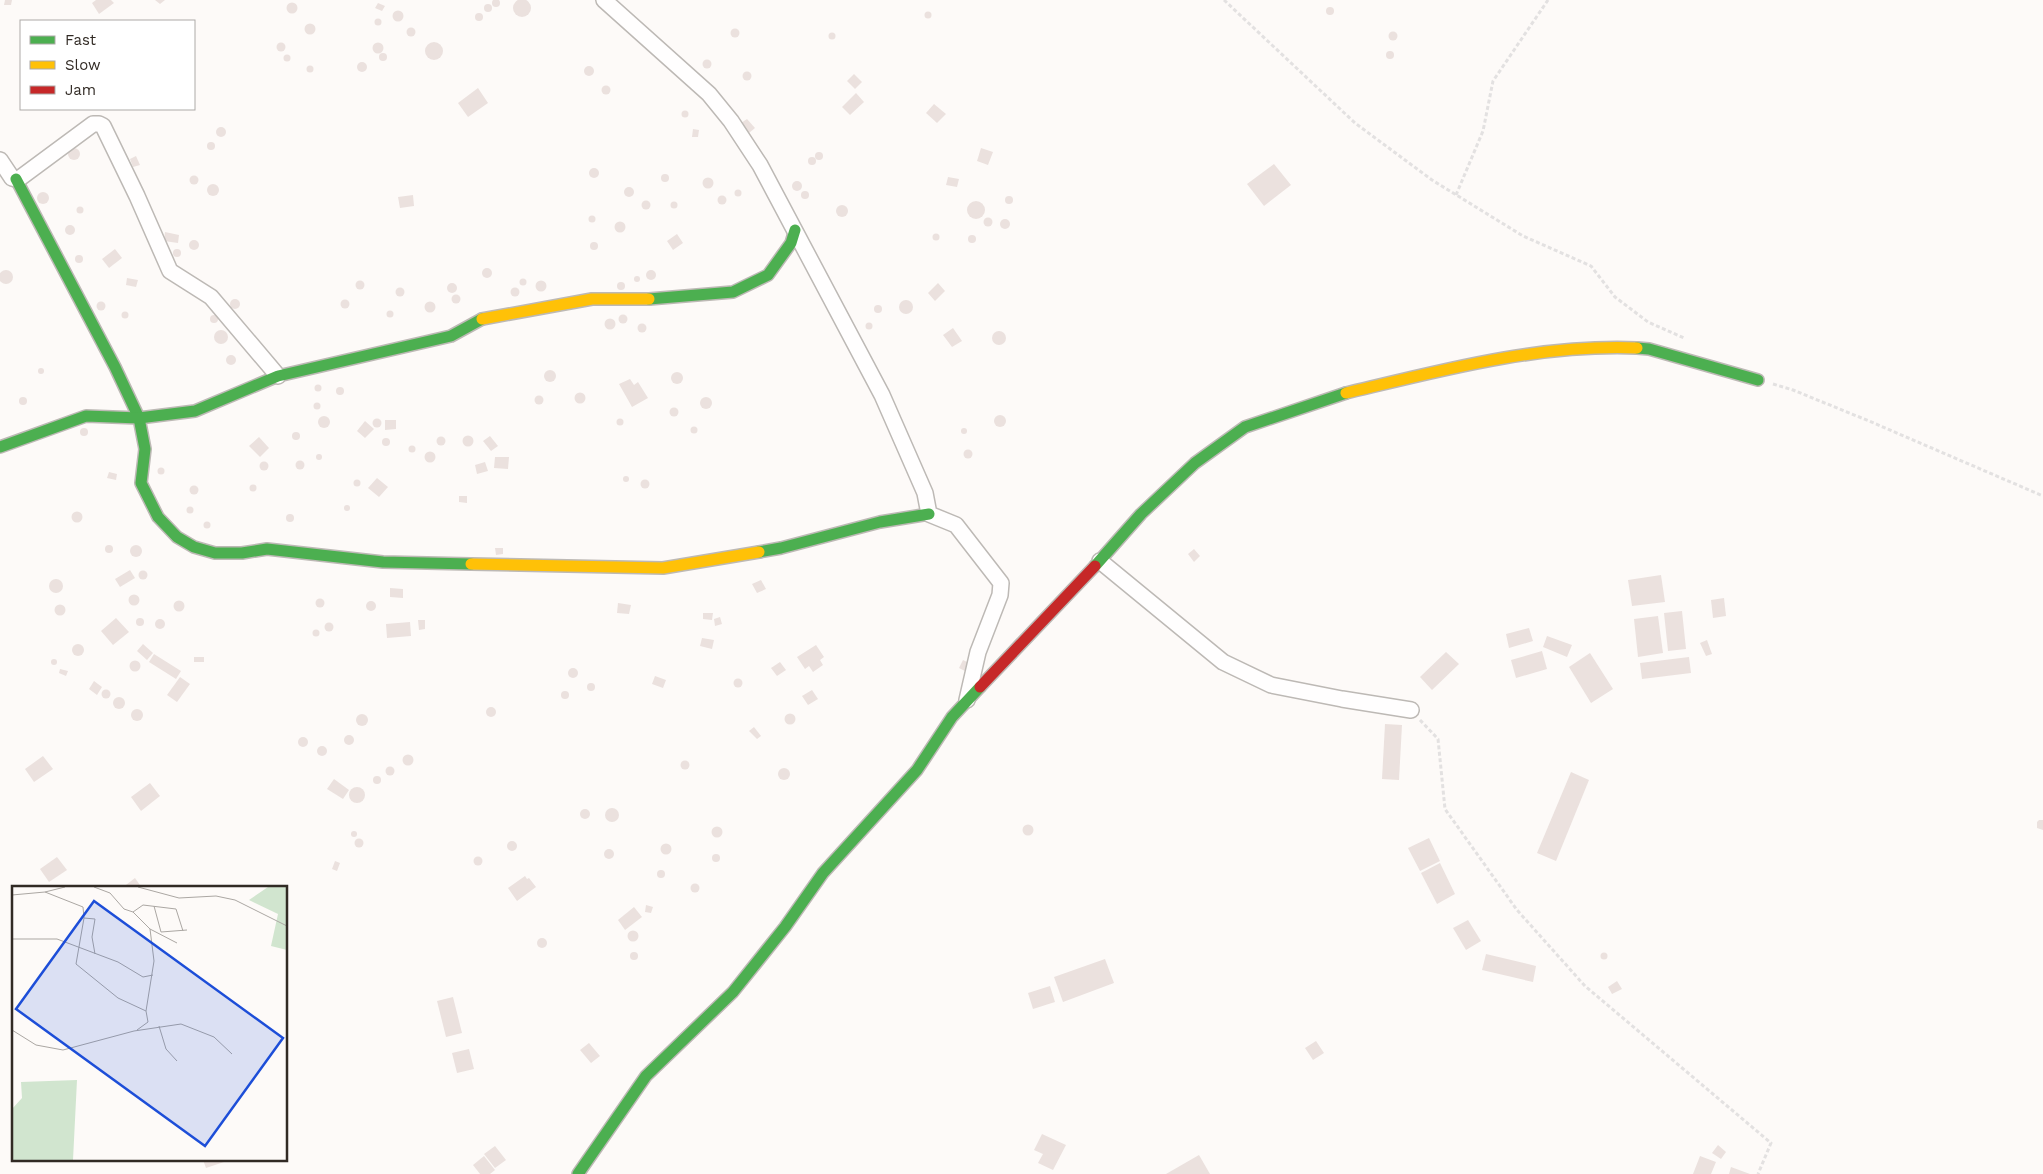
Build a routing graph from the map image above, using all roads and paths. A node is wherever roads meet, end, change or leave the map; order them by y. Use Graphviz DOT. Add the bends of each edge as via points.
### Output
graph roads {
  1 [pos="604,0"];
  2 [pos="1224,0"];
  3 [pos="1548,0"];
  4 [pos="0,160"];
  5 [pos="16,179"];
  6 [pos="1456,195"];
  7 [pos="795,230"];
  8 [pos="1690,341"];
  9 [pos="278,376"];
  10 [pos="1758,380"];
  11 [pos="139,418"];
  12 [pos="0,447"];
  13 [pos="2043,496"];
  14 [pos="929,514"];
  15 [pos="1100,561"];
  16 [pos="967,700"];
  17 [pos="1411,710"];
  18 [pos="578,1174"];
  19 [pos="1758,1174"];
  1 -- 7 [label="street" via="709,94 732,121"];
  2 -- 6 [label="path" via="1355,123"];
  3 -- 6 [label="path" via="1493,81 1483,131"];
  4 -- 5 [label="street"];
  5 -- 9 [label="street" via="93,124 102,126 170,271 210,297"];
  5 -- 11 [label="street"];
  6 -- 8 [label="path" via="1522,236 1592,266 1615,297 1648,322"];
  7 -- 9 [label="street" via="791,242 768,275 733,292 641,300 592,299 485,317 451,336"];
  7 -- 14 [label="street" via="882,395 925,492"];
  9 -- 11 [label="street" via="195,411"];
  10 -- 13 [label="path" via="1793,390"];
  10 -- 15 [label="street" via="1649,349 1602,347 1536,353 1446,369 1341,394 1245,427 1195,463 1142,514"];
  11 -- 12 [label="street" via="86,416"];
  11 -- 14 [label="street" via="145,449 141,483 158,517 177,537 194,547 215,553 267,549 383,562 663,568 781,548 880,522"];
  14 -- 16 [label="street" via="956,525 1001,583 1000,595 978,652"];
  15 -- 16 [label="street"];
  15 -- 17 [label="street" via="1223,662 1270,685"];
  16 -- 18 [label="street" via="952,717 918,770 824,873 733,992 646,1076"];
  17 -- 19 [label="path" via="1438,738 1445,809 1518,910 1585,986 1771,1143"];
}
